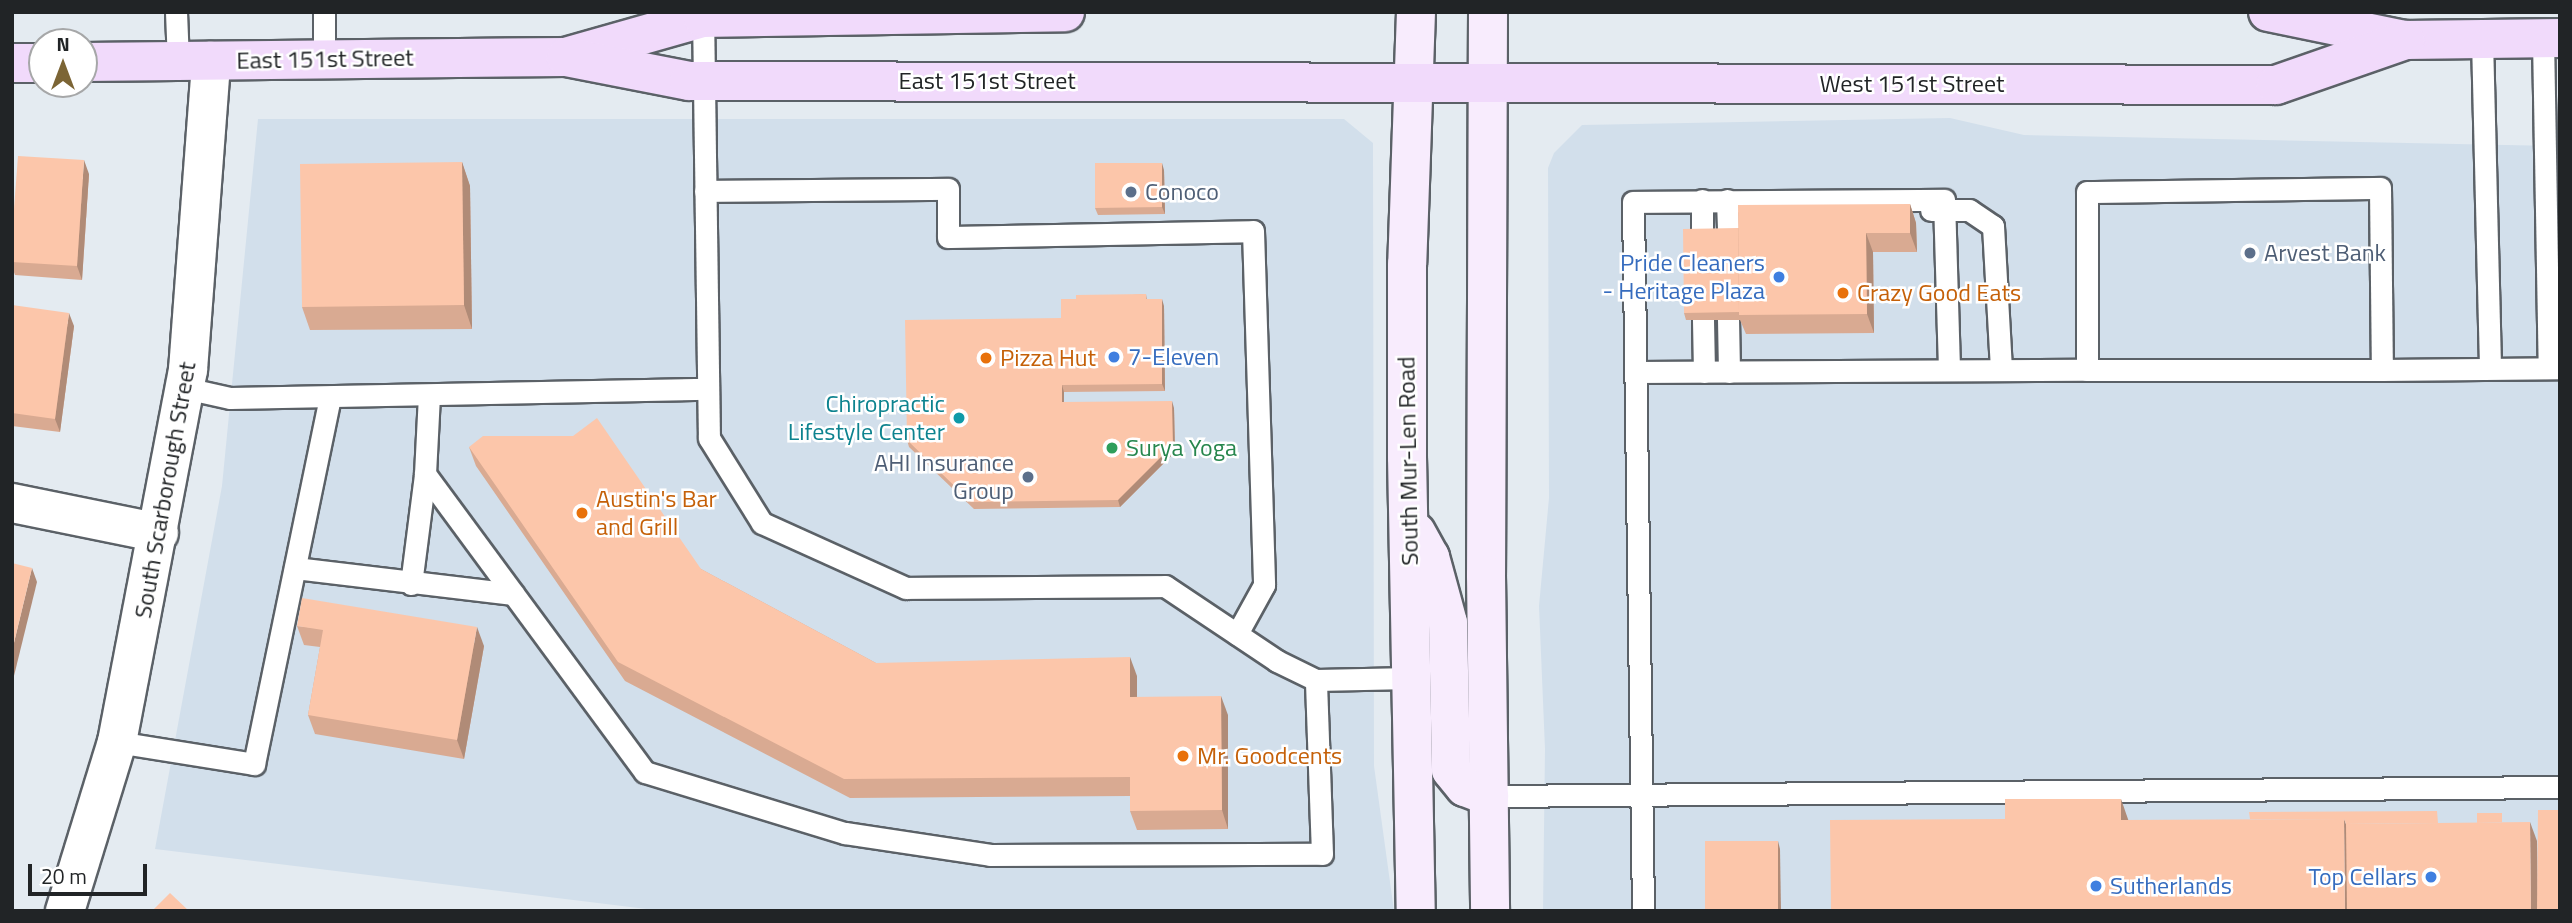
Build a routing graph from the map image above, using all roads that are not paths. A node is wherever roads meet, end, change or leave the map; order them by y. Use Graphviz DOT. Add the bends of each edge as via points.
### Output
graph roads {
  1 [pos="176,12"];
  2 [pos="324,12"];
  3 [pos="1065,12"];
  4 [pos="1416,12"];
  5 [pos="1488,12"];
  6 [pos="2268,12"];
  7 [pos="704,15"];
  8 [pos="2540,32"];
  9 [pos="2482,39"];
  10 [pos="2405,40"];
  11 [pos="324,57"];
  12 [pos="566,57"];
  13 [pos="195,61"];
  14 [pos="98,62"];
  15 [pos="704,81"];
  16 [pos="1411,82"];
  17 [pos="1487,82"];
  18 [pos="705,191"];
  19 [pos="1702,200"];
  20 [pos="1727,200"];
  21 [pos="1944,209"];
  22 [pos="1702,236"];
  23 [pos="1728,236"];
  24 [pos="1703,320"];
  25 [pos="1728,320"];
  26 [pos="2554,368"];
  27 [pos="2490,369"];
  28 [pos="1949,370"];
  29 [pos="2001,370"];
  30 [pos="2087,370"];
  31 [pos="2382,370"];
  32 [pos="1635,372"];
  33 [pos="1704,372"];
  34 [pos="1728,372"];
  35 [pos="185,388"];
  36 [pos="708,389"];
  37 [pos="429,396"];
  38 [pos="330,397"];
  39 [pos="425,474"];
  40 [pos="12,503"];
  41 [pos="1408,519"];
  42 [pos="159,533"];
  43 [pos="295,568"];
  44 [pos="411,584"];
  45 [pos="513,594"];
  46 [pos="1237,634"];
  47 [pos="1411,678"];
  48 [pos="1316,680"];
  49 [pos="117,742"];
  50 [pos="2560,786"];
  51 [pos="1643,794"];
  52 [pos="1489,796"];
  53 [pos="65,911"];
  54 [pos="1416,911"];
  55 [pos="1490,911"];
  56 [pos="1643,911"];
  1 -- 13 [label="lane"];
  2 -- 11 [label="lane"];
  3 -- 7 [label="main road, East 151st Street"];
  4 -- 16 [label="main road, South Mur-Len Road"];
  5 -- 17 [label="main road"];
  6 -- 10 [label="main road, West 151st Street"];
  7 -- 12 [label="main road, East 151st Street"];
  7 -- 15 [label="lane"];
  8 -- 9 [label="main road, West 151st Street"];
  8 -- 26 [label="lane"];
  9 -- 10 [label="main road, West 151st Street"];
  9 -- 27 [label="lane"];
  10 -- 17 [label="main road, West 151st Street" via="2276,85"];
  11 -- 12 [label="main road, East 151st Street"];
  11 -- 13 [label="main road, East 151st Street"];
  12 -- 15 [label="main road, East 151st Street"];
  13 -- 14 [label="main road, East 151st Street"];
  13 -- 35 [label="street, South Scarborough Street"];
  15 -- 16 [label="main road, East 151st Street"];
  15 -- 18 [label="lane"];
  16 -- 17 [label="main road, West 151st Street"];
  16 -- 41 [label="main road, South Mur-Len Road"];
  17 -- 52 [label="main road"];
  18 -- 36 [label="lane"];
  18 -- 46 [label="lane" via="948,189 948,237 1253,231 1264,585"];
  19 -- 20 [label="lane"];
  19 -- 22 [label="lane"];
  19 -- 32 [label="lane" via="1633,202"];
  20 -- 21 [label="lane" via="1772,200 1782,208 1808,211"];
  20 -- 23 [label="lane"];
  21 -- 28 [label="lane"];
  21 -- 29 [label="lane" via="1969,209 1993,226"];
  24 -- 33 [label="lane"];
  25 -- 34 [label="lane"];
  26 -- 27 [label="lane"];
  27 -- 31 [label="lane"];
  28 -- 29 [label="lane"];
  28 -- 34 [label="lane"];
  29 -- 30 [label="lane"];
  30 -- 31 [label="lane"];
  30 -- 31 [label="lane" via="2087,192 2380,188"];
  32 -- 33 [label="lane"];
  32 -- 51 [label="lane"];
  33 -- 34 [label="lane"];
  35 -- 38 [label="lane" via="230,398"];
  35 -- 42 [label="street, South Scarborough Street"];
  36 -- 37 [label="lane"];
  36 -- 46 [label="lane" via="709,438 762,523 906,588 1165,586"];
  37 -- 38 [label="lane"];
  37 -- 39 [label="lane"];
  38 -- 43 [label="lane"];
  39 -- 44 [label="lane"];
  39 -- 45 [label="lane"];
  40 -- 42 [label="street"];
  41 -- 47 [label="main road, South Mur-Len Road"];
  41 -- 52 [label="main road" via="1430,556 1448,623 1451,770 1465,787"];
  42 -- 49 [label="street, South Scarborough Street"];
  43 -- 44 [label="lane"];
  43 -- 49 [label="lane" via="254,764"];
  44 -- 45 [label="lane"];
  45 -- 48 [label="lane" via="645,772 845,833 990,855 1322,854"];
  46 -- 48 [label="lane"];
  47 -- 48 [label="lane"];
  47 -- 54 [label="main road, South Mur-Len Road"];
  49 -- 53 [label="street, South Scarborough Street"];
  50 -- 51 [label="lane"];
  51 -- 52 [label="lane"];
  51 -- 56 [label="lane"];
  52 -- 55 [label="main road"];
}
